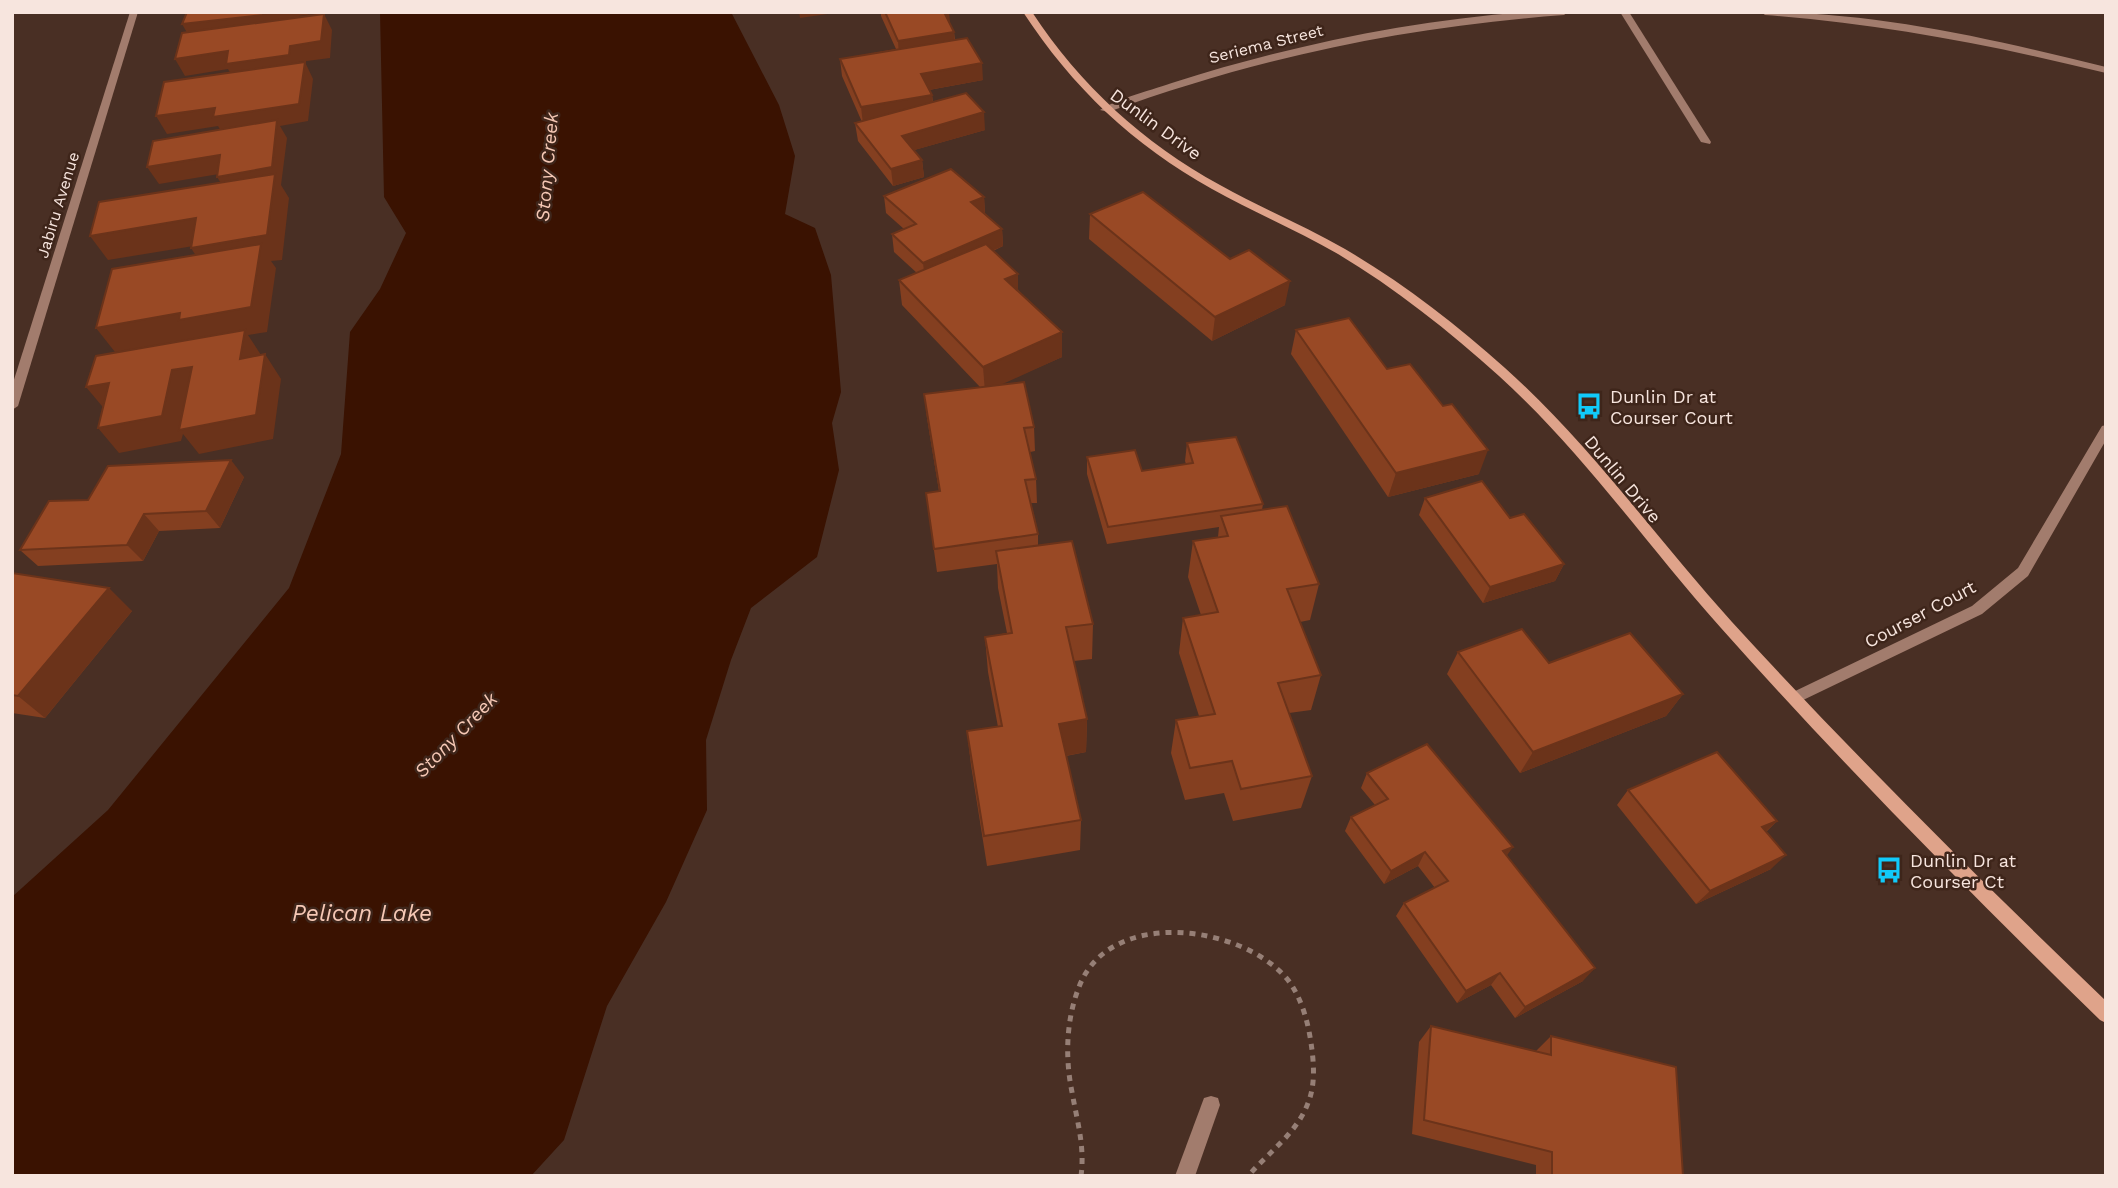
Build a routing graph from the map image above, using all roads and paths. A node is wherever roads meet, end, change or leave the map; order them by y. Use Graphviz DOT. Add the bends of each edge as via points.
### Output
graph roads {
  1 [pos="134,12"];
  2 [pos="1027,12"];
  3 [pos="1564,12"];
  4 [pos="1625,12"];
  5 [pos="1765,12"];
  6 [pos="2106,70"];
  7 [pos="1105,110"];
  8 [pos="1706,142"];
  9 [pos="12,406"];
  10 [pos="2106,429"];
  11 [pos="1794,698"];
  12 [pos="2106,1014"];
  13 [pos="1211,1105"];
  14 [pos="1081,1176"];
  15 [pos="1185,1176"];
  16 [pos="1248,1176"];
  1 -- 9 [label="street, Jabiru Avenue"];
  2 -- 7 [label="street, Dunlin Drive" via="1063,65"];
  3 -- 7 [label="street, Seriema Street" via="1438,25 1338,43 1184,81"];
  4 -- 8 [label="street"];
  5 -- 6 [label="street" via="1972,39"];
  7 -- 11 [label="street, Dunlin Drive" via="1166,158 1344,254 1442,320 1558,430"];
  10 -- 11 [label="street, Courser Court" via="2023,572 1977,610"];
  11 -- 12 [label="street, Dunlin Drive" via="1956,869"];
  13 -- 15 [label="street"];
  14 -- 16 [label="path" via="1085,1152 1068,1051 1079,985 1089,965 1105,951 1125,940 1161,931 1229,941 1277,970 1300,999 1313,1061 1308,1106 1296,1128"];
}
